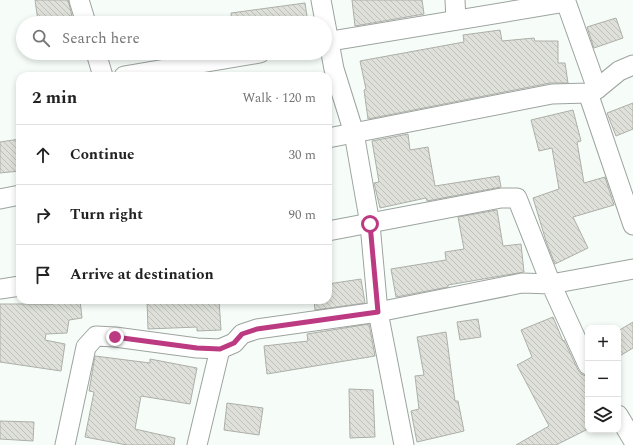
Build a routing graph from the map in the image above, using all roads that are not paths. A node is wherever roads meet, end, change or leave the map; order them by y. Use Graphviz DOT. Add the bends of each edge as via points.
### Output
graph roads {
  1 [pos="79,0"];
  2 [pos="321,0"];
  3 [pos="455,0"];
  4 [pos="84,16"];
  5 [pos="323,16"];
  6 [pos="456,20"];
  7 [pos="332,41"];
  8 [pos="98,60"];
  9 [pos="219,60"];
  10 [pos="332,60"];
  11 [pos="633,65"];
  12 [pos="103,72"];
  13 [pos="148,72"];
  14 [pos="592,91"];
  15 [pos="354,133"];
  16 [pos="332,137"];
  17 [pos="16,196"];
  18 [pos="0,199"];
  19 [pos="370,224"];
  20 [pos="633,225"];
  21 [pos="332,230"];
  22 [pos="633,269"];
  23 [pos="552,284"];
  24 [pos="16,287"];
  25 [pos="0,289"];
  26 [pos="378,312"];
  27 [pos="220,349"];
  28 [pos="586,361"];
  29 [pos="621,420"];
  30 [pos="633,440"];
  31 [pos="65,445"];
  32 [pos="197,445"];
  33 [pos="404,445"];
  1 -- 4 [label="street"];
  2 -- 5 [label="street"];
  3 -- 6 [label="street"];
  6 -- 7 [label="street"];
  6 -- 14 [label="street" via="566,2"];
  8 -- 12 [label="street"];
  9 -- 13 [label="street"];
  10 -- 15 [label="street"];
  11 -- 14 [label="street" via="619,71"];
  14 -- 15 [label="street" via="552,94"];
  14 -- 20 [label="street"];
  15 -- 16 [label="street"];
  15 -- 19 [label="street"];
  17 -- 18 [label="street"];
  19 -- 21 [label="street"];
  19 -- 23 [label="street" via="501,198 517,198"];
  19 -- 26 [label="street"];
  22 -- 23 [label="street"];
  23 -- 26 [label="street" via="522,283"];
  23 -- 28 [label="street"];
  24 -- 25 [label="street"];
  26 -- 27 [label="street" via="257,329 242,334 234,343"];
  26 -- 33 [label="street"];
  27 -- 31 [label="street" via="96,336 86,347"];
  27 -- 32 [label="street"];
  29 -- 30 [label="street"];
}
